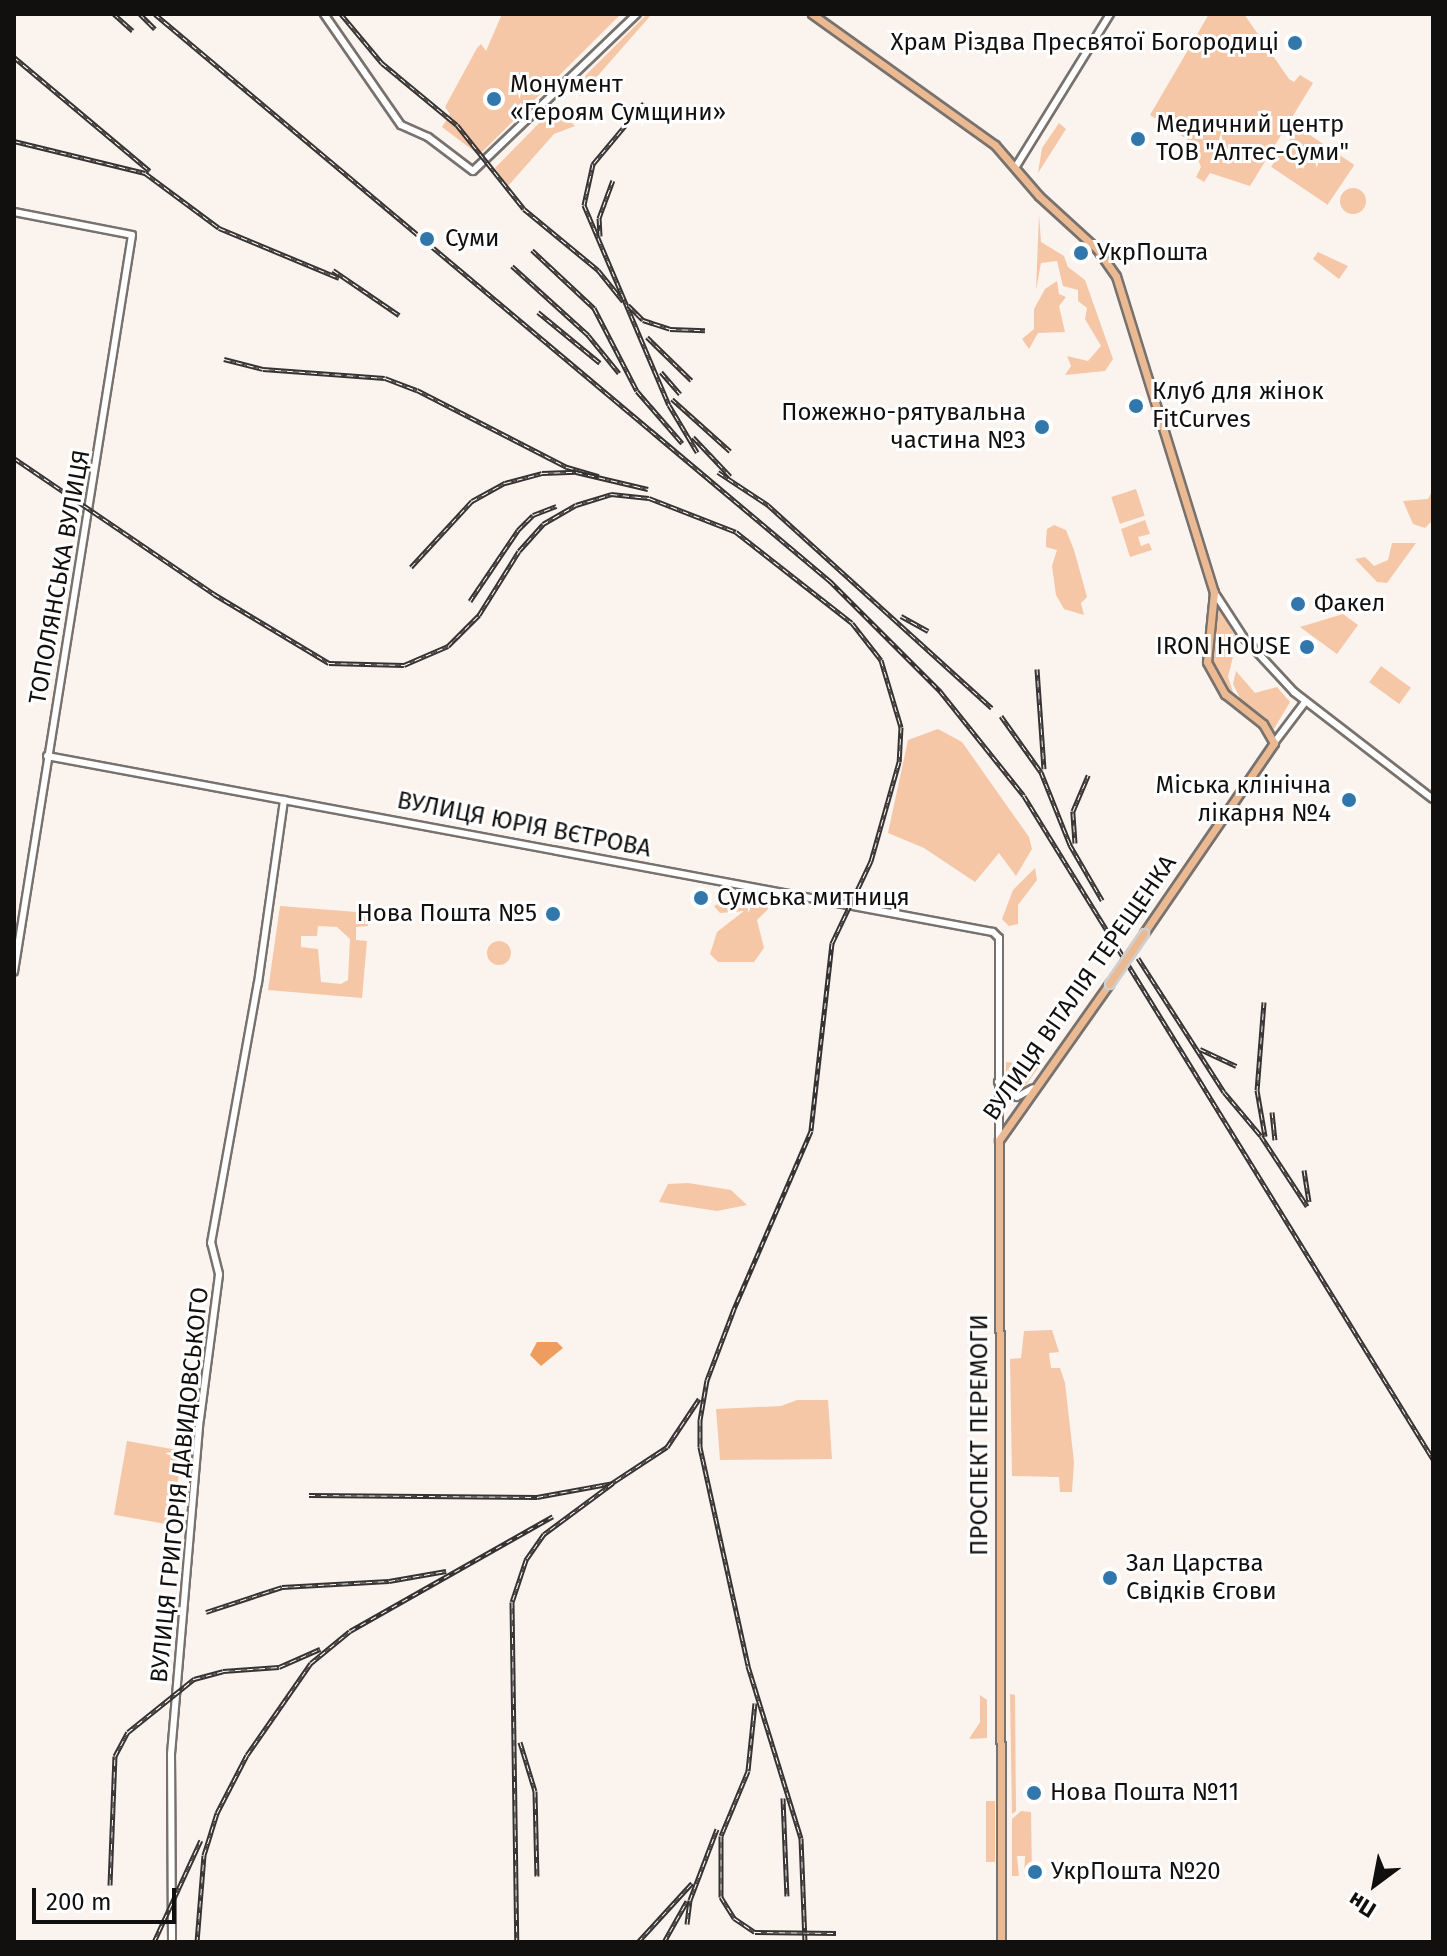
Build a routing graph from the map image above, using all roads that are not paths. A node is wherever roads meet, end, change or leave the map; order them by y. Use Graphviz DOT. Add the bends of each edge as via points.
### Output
graph roads {
  1 [pos="324,14"];
  2 [pos="637,14"];
  3 [pos="812,14"];
  4 [pos="1110,14"];
  5 [pos="1015,168"];
  6 [pos="14,212"];
  7 [pos="1214,592"];
  8 [pos="1305,702"];
  9 [pos="1274,743"];
  10 [pos="47,756"];
  11 [pos="1433,799"];
  12 [pos="284,800"];
  13 [pos="993,932"];
  14 [pos="14,972"];
  15 [pos="997,1079"];
  16 [pos="1033,1088"];
  17 [pos="999,1140"];
  18 [pos="172,1942"];
  19 [pos="1001,1942"];
  1 -- 2 [label="street" via="401,125 470,170 479,170"];
  3 -- 5 [label="main road" via="983,136"];
  4 -- 5 [label="street"];
  5 -- 7 [label="main road" via="1114,269"];
  6 -- 10 [label="street, ТОПОЛЯНСЬКА ВУЛИЦЯ" via="132,235"];
  7 -- 8 [label="street" via="1244,638"];
  7 -- 9 [label="main road" via="1207,662 1213,679 1263,724"];
  8 -- 9 [label="street, ВУЛИЦЯ ВІТАЛІЯ ТЕРЕЩЕНКА"];
  8 -- 11 [label="street"];
  9 -- 16 [label="main road, ВУЛИЦЯ ВІТАЛІЯ ТЕРЕЩЕНКА, bridge"];
  10 -- 12 [label="street, ВУЛИЦЯ ЮРІЯ ВЄТРОВА"];
  10 -- 14 [label="street, ТОПОЛЯНСЬКА ВУЛИЦЯ"];
  12 -- 13 [label="street, ВУЛИЦЯ ЮРІЯ ВЄТРОВА"];
  12 -- 18 [label="street, ВУЛИЦЯ ГРИГОРІЯ ДАВИДОВСЬКОГО" via="211,1243 219,1274 200,1419 171,1754"];
  13 -- 15 [label="street, ПРОСПЕКТ ПЕРЕМОГИ" via="999,938"];
  15 -- 16 [label="street" via="1010,1096"];
  15 -- 17 [label="street, ПРОСПЕКТ ПЕРЕМОГИ"];
  16 -- 17 [label="main road, ВУЛИЦЯ ВІТАЛІЯ ТЕРЕЩЕНКА"];
  17 -- 19 [label="main road, ПРОСПЕКТ ПЕРЕМОГИ"];
}
